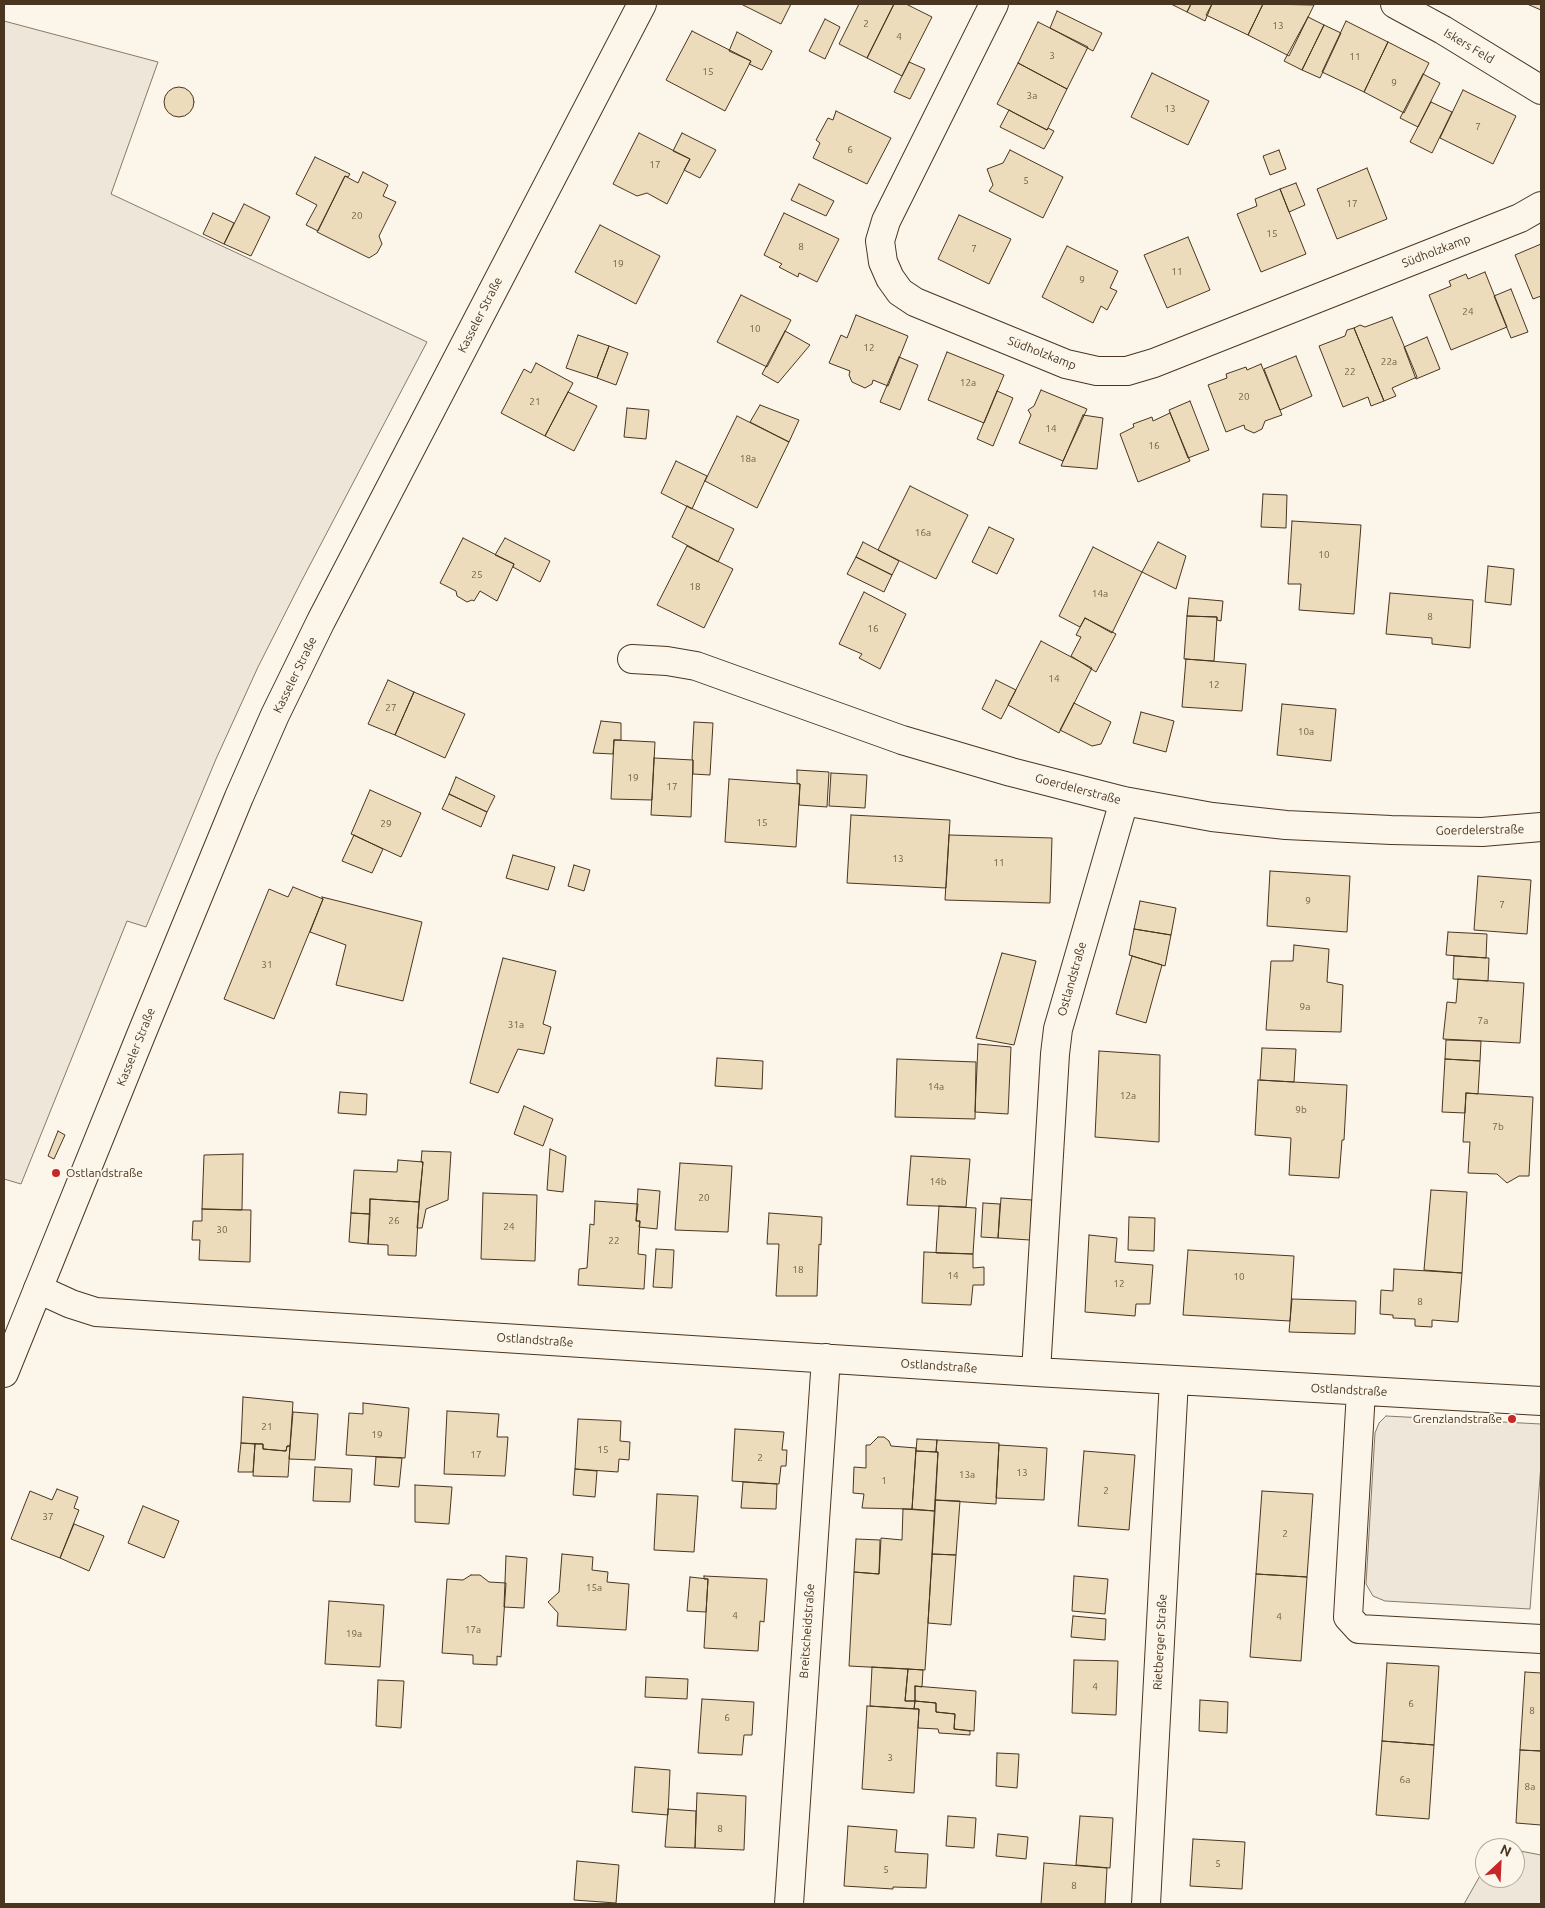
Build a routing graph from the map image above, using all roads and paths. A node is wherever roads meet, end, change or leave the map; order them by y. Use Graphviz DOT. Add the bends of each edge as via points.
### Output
graph roads {
  1 [pos="642,4"];
  2 [pos="994,4"];
  3 [pos="1394,4"];
  4 [pos="1541,90"];
  5 [pos="1541,206"];
  6 [pos="632,659"];
  7 [pos="1124,801"];
  8 [pos="1541,827"];
  9 [pos="38,1290"];
  10 [pos="826,1358"];
  11 [pos="1036,1372"];
  12 [pos="4,1373"];
  13 [pos="1174,1380"];
  14 [pos="1361,1391"];
  15 [pos="1541,1400"];
  16 [pos="1541,1639"];
  17 [pos="789,1904"];
  18 [pos="1146,1904"];
  1 -- 9 [label="street, Kasseler Straße" via="321,621 276,715 140,1035"];
  2 -- 5 [label="street, Südholzkamp" via="886,221 880,242 883,262 900,292 915,302 1066,364 1097,372 1127,371 1154,363 1520,218"];
  3 -- 4 [label="street, Iskers Feld"];
  6 -- 7 [label="street, Goerdelerstraße" via="696,666 902,740"];
  7 -- 8 [label="street, Goerdelerstraße" via="1212,817 1286,825 1482,832"];
  7 -- 11 [label="street, Ostlandstraße" via="1058,1029"];
  9 -- 10 [label="street, Ostlandstraße" via="96,1312"];
  9 -- 12 [label="street, Kasseler Straße"];
  10 -- 11 [label="street, Ostlandstraße"];
  10 -- 17 [label="street, Breitscheidstraße"];
  11 -- 13 [label="street, Ostlandstraße"];
  13 -- 14 [label="street, Ostlandstraße"];
  13 -- 18 [label="street, Rietberger Straße"];
  14 -- 15 [label="street, Ostlandstraße"];
  14 -- 16 [label="street" via="1348,1617 1359,1629"];
}
